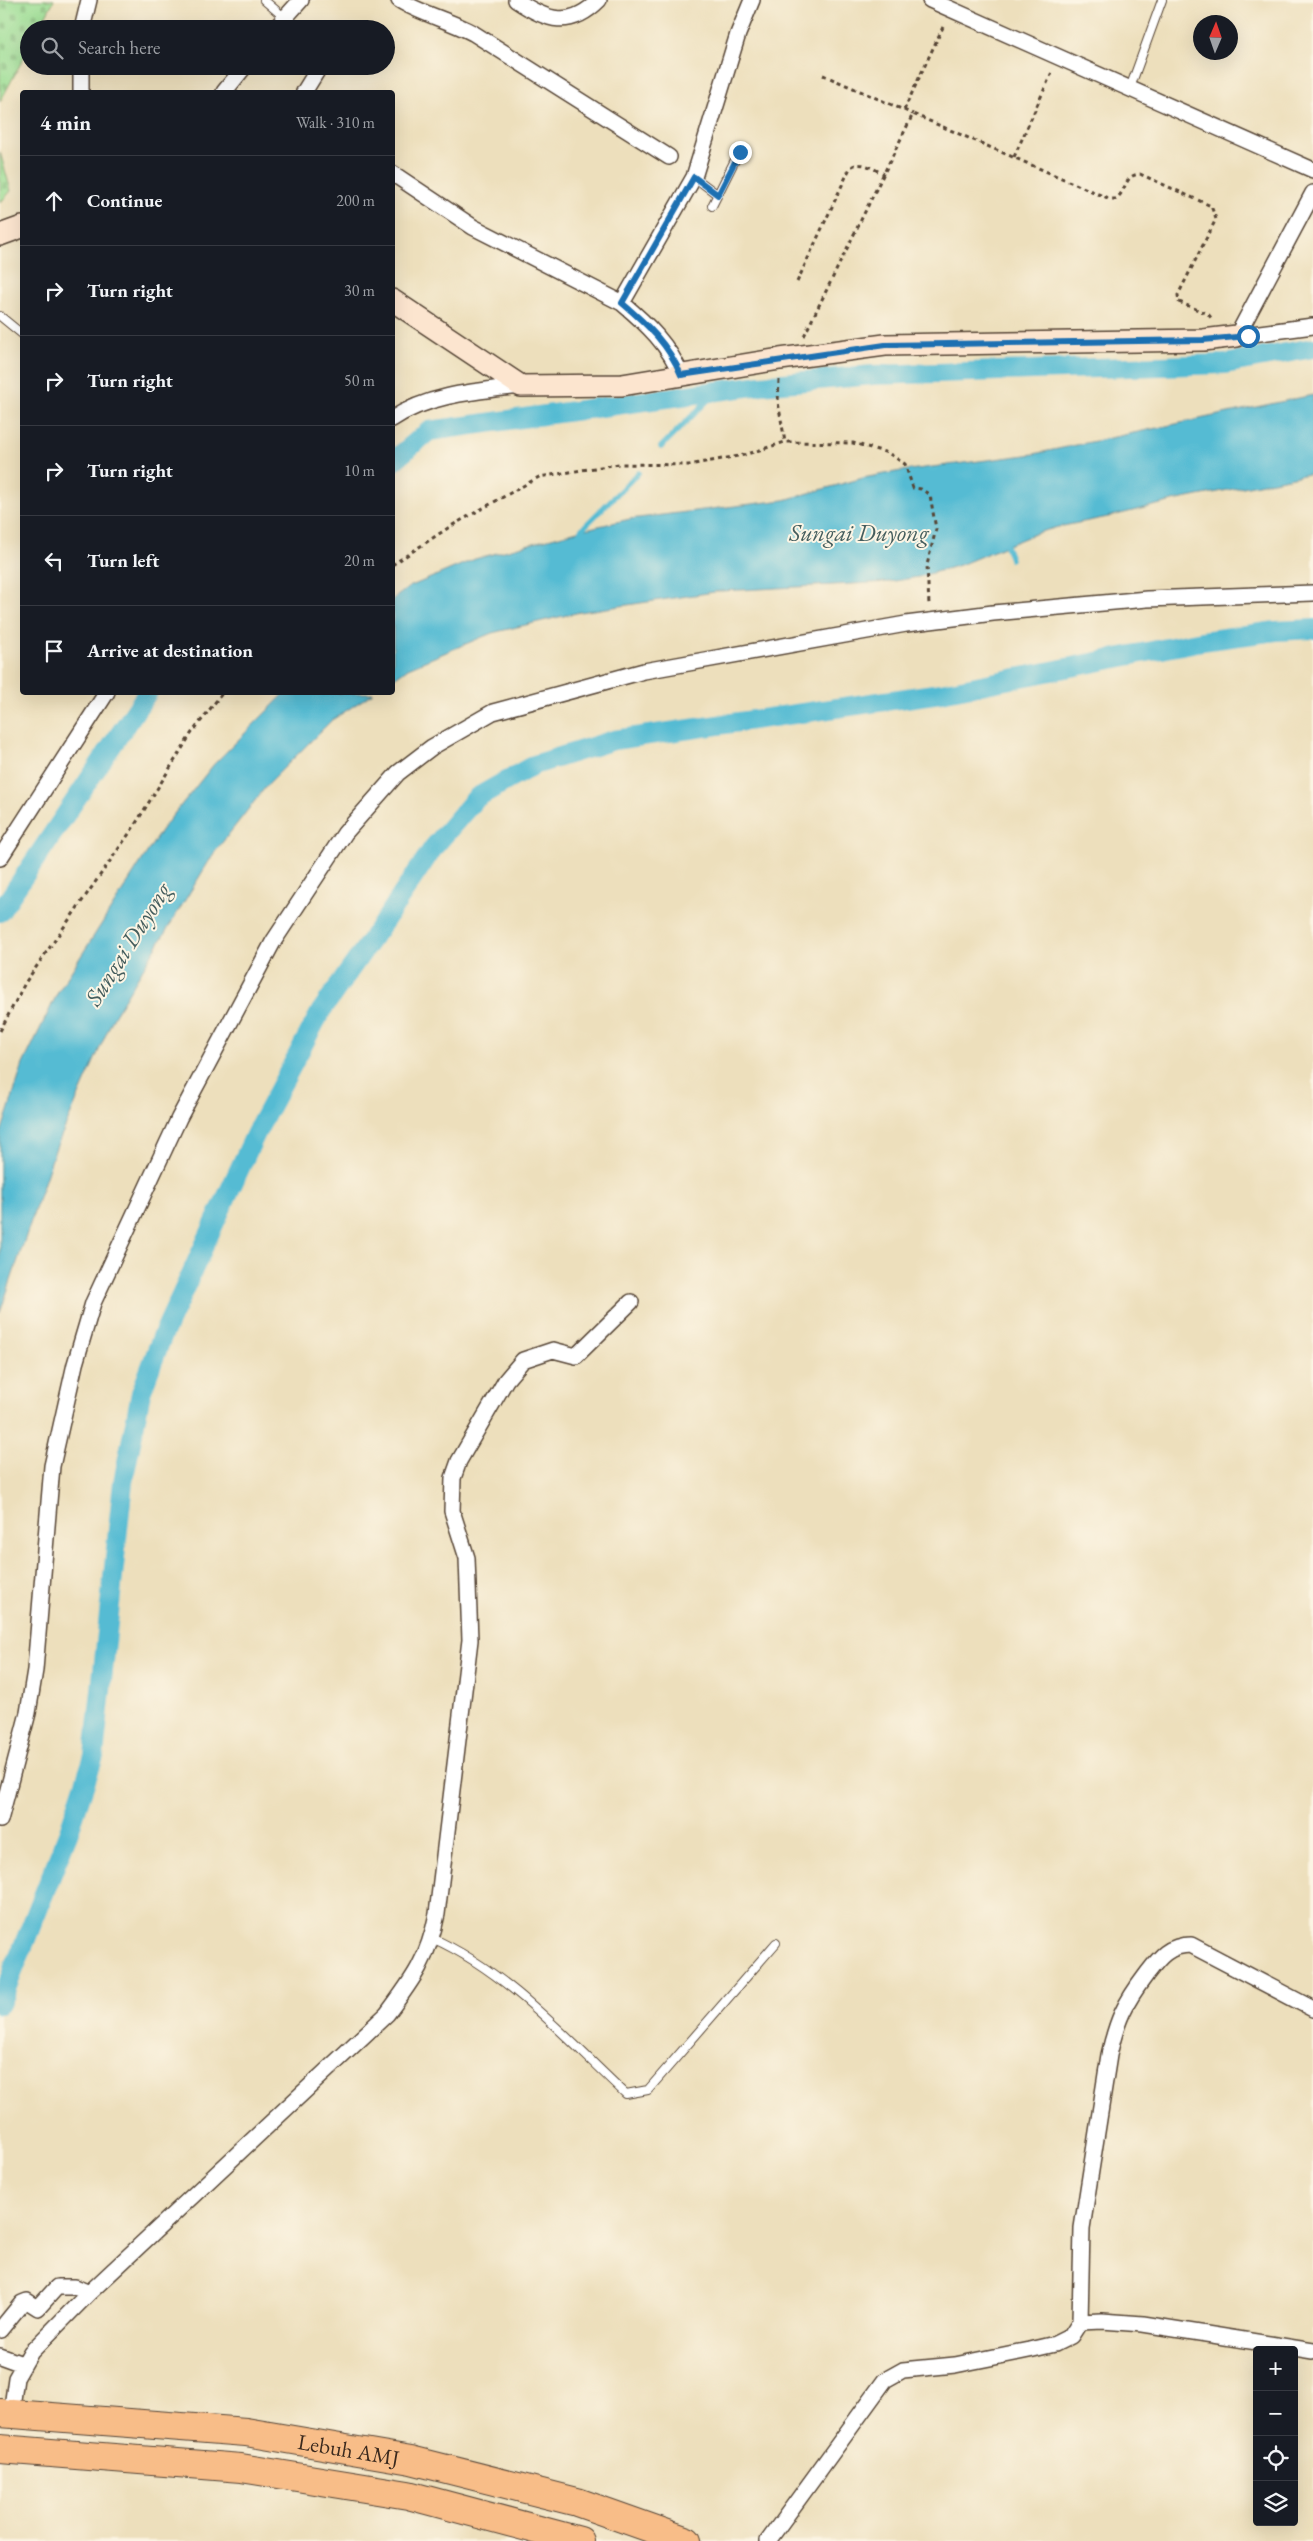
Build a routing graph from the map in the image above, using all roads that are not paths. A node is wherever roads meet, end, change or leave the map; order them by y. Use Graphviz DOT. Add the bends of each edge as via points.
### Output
graph roads {
  1 [pos="89,0"];
  2 [pos="264,0"];
  3 [pos="302,0"];
  4 [pos="428,0"];
  5 [pos="516,0"];
  6 [pos="599,0"];
  7 [pos="752,0"];
  8 [pos="1162,0"];
  9 [pos="934,1"];
  10 [pos="405,4"];
  11 [pos="84,20"];
  12 [pos="278,20"];
  13 [pos="286,20"];
  14 [pos="80,75"];
  15 [pos="238,75"];
  16 [pos="314,75"];
  17 [pos="1130,88"];
  18 [pos="81,90"];
  19 [pos="226,90"];
  20 [pos="305,90"];
  21 [pos="740,152"];
  22 [pos="669,157"];
  23 [pos="1313,170"];
  24 [pos="395,175"];
  25 [pos="694,177"];
  26 [pos="1313,193"];
  27 [pos="718,195"];
  28 [pos="712,206"];
  29 [pos="20,228"];
  30 [pos="0,235"];
  31 [pos="395,302"];
  32 [pos="622,303"];
  33 [pos="0,316"];
  34 [pos="1313,326"];
  35 [pos="20,332"];
  36 [pos="1237,336"];
  37 [pos="681,375"];
  38 [pos="521,386"];
  39 [pos="395,418"];
  40 [pos="1313,593"];
  41 [pos="105,695"];
  42 [pos="2,850"];
  43 [pos="631,1302"];
  44 [pos="0,1820"];
  45 [pos="432,1938"];
  46 [pos="776,1943"];
  47 [pos="1313,2009"];
  48 [pos="89,2293"];
  49 [pos="1080,2322"];
  50 [pos="0,2330"];
  51 [pos="1313,2351"];
  52 [pos="0,2356"];
  53 [pos="22,2364"];
  54 [pos="6,2414"];
  55 [pos="0,2449"];
  56 [pos="580,2541"];
  57 [pos="687,2541"];
  58 [pos="768,2541"];
  1 -- 11 [label="street"];
  2 -- 12 [label="lane"];
  3 -- 13 [label="street"];
  4 -- 10 [label="street"];
  5 -- 6 [label="street" via="538,15 557,20 576,18"];
  7 -- 25 [label="street" via="738,34"];
  8 -- 17 [label="lane"];
  9 -- 17 [label="street"];
  10 -- 22 [label="street" via="473,33"];
  14 -- 18 [label="street"];
  15 -- 19 [label="street"];
  16 -- 20 [label="street"];
  17 -- 23 [label="street"];
  21 -- 27 [label="lane"];
  24 -- 32 [label="street" via="473,226"];
  25 -- 27 [label="lane"];
  25 -- 32 [label="street"];
  26 -- 36 [label="street"];
  27 -- 28 [label="lane"];
  29 -- 30 [label="street"];
  31 -- 38 [label="street"];
  32 -- 37 [label="street" via="649,326 674,358"];
  33 -- 35 [label="lane"];
  34 -- 36 [label="street"];
  36 -- 37 [label="street" via="1203,340 885,345"];
  37 -- 38 [label="street" via="622,385"];
  38 -- 39 [label="street" via="463,393 436,400"];
  40 -- 44 [label="street" via="1147,599 930,621 644,671 493,712 432,747 398,772 345,833 273,942 179,1118 93,1303 75,1364 52,1466 35,1670 28,1712"];
  41 -- 42 [label="street"];
  43 -- 45 [label="street" via="576,1356 553,1350 523,1360 506,1380 459,1461 453,1478 452,1511 467,1558 470,1640"];
  45 -- 46 [label="lane" via="473,1960 534,2008 626,2094 648,2090"];
  45 -- 48 [label="street" via="420,1967 387,2014"];
  47 -- 49 [label="street" via="1191,1945 1175,1946 1161,1955 1126,2002 1115,2028 1109,2055 1082,2228"];
  48 -- 50 [label="street" via="75,2287 57,2287 38,2308 27,2301 22,2303"];
  48 -- 53 [label="street"];
  49 -- 51 [label="street" via="1143,2324"];
  49 -- 58 [label="street" via="1071,2336 1055,2344 954,2365 903,2370 885,2380"];
  52 -- 53 [label="street"];
  53 -- 54 [label="street"];
  54 -- 57 [label="highway, Lebuh AMJ" via="246,2432 411,2460 578,2502"];
  55 -- 56 [label="highway, Lebuh AMJ" via="240,2468 408,2495"];
}
